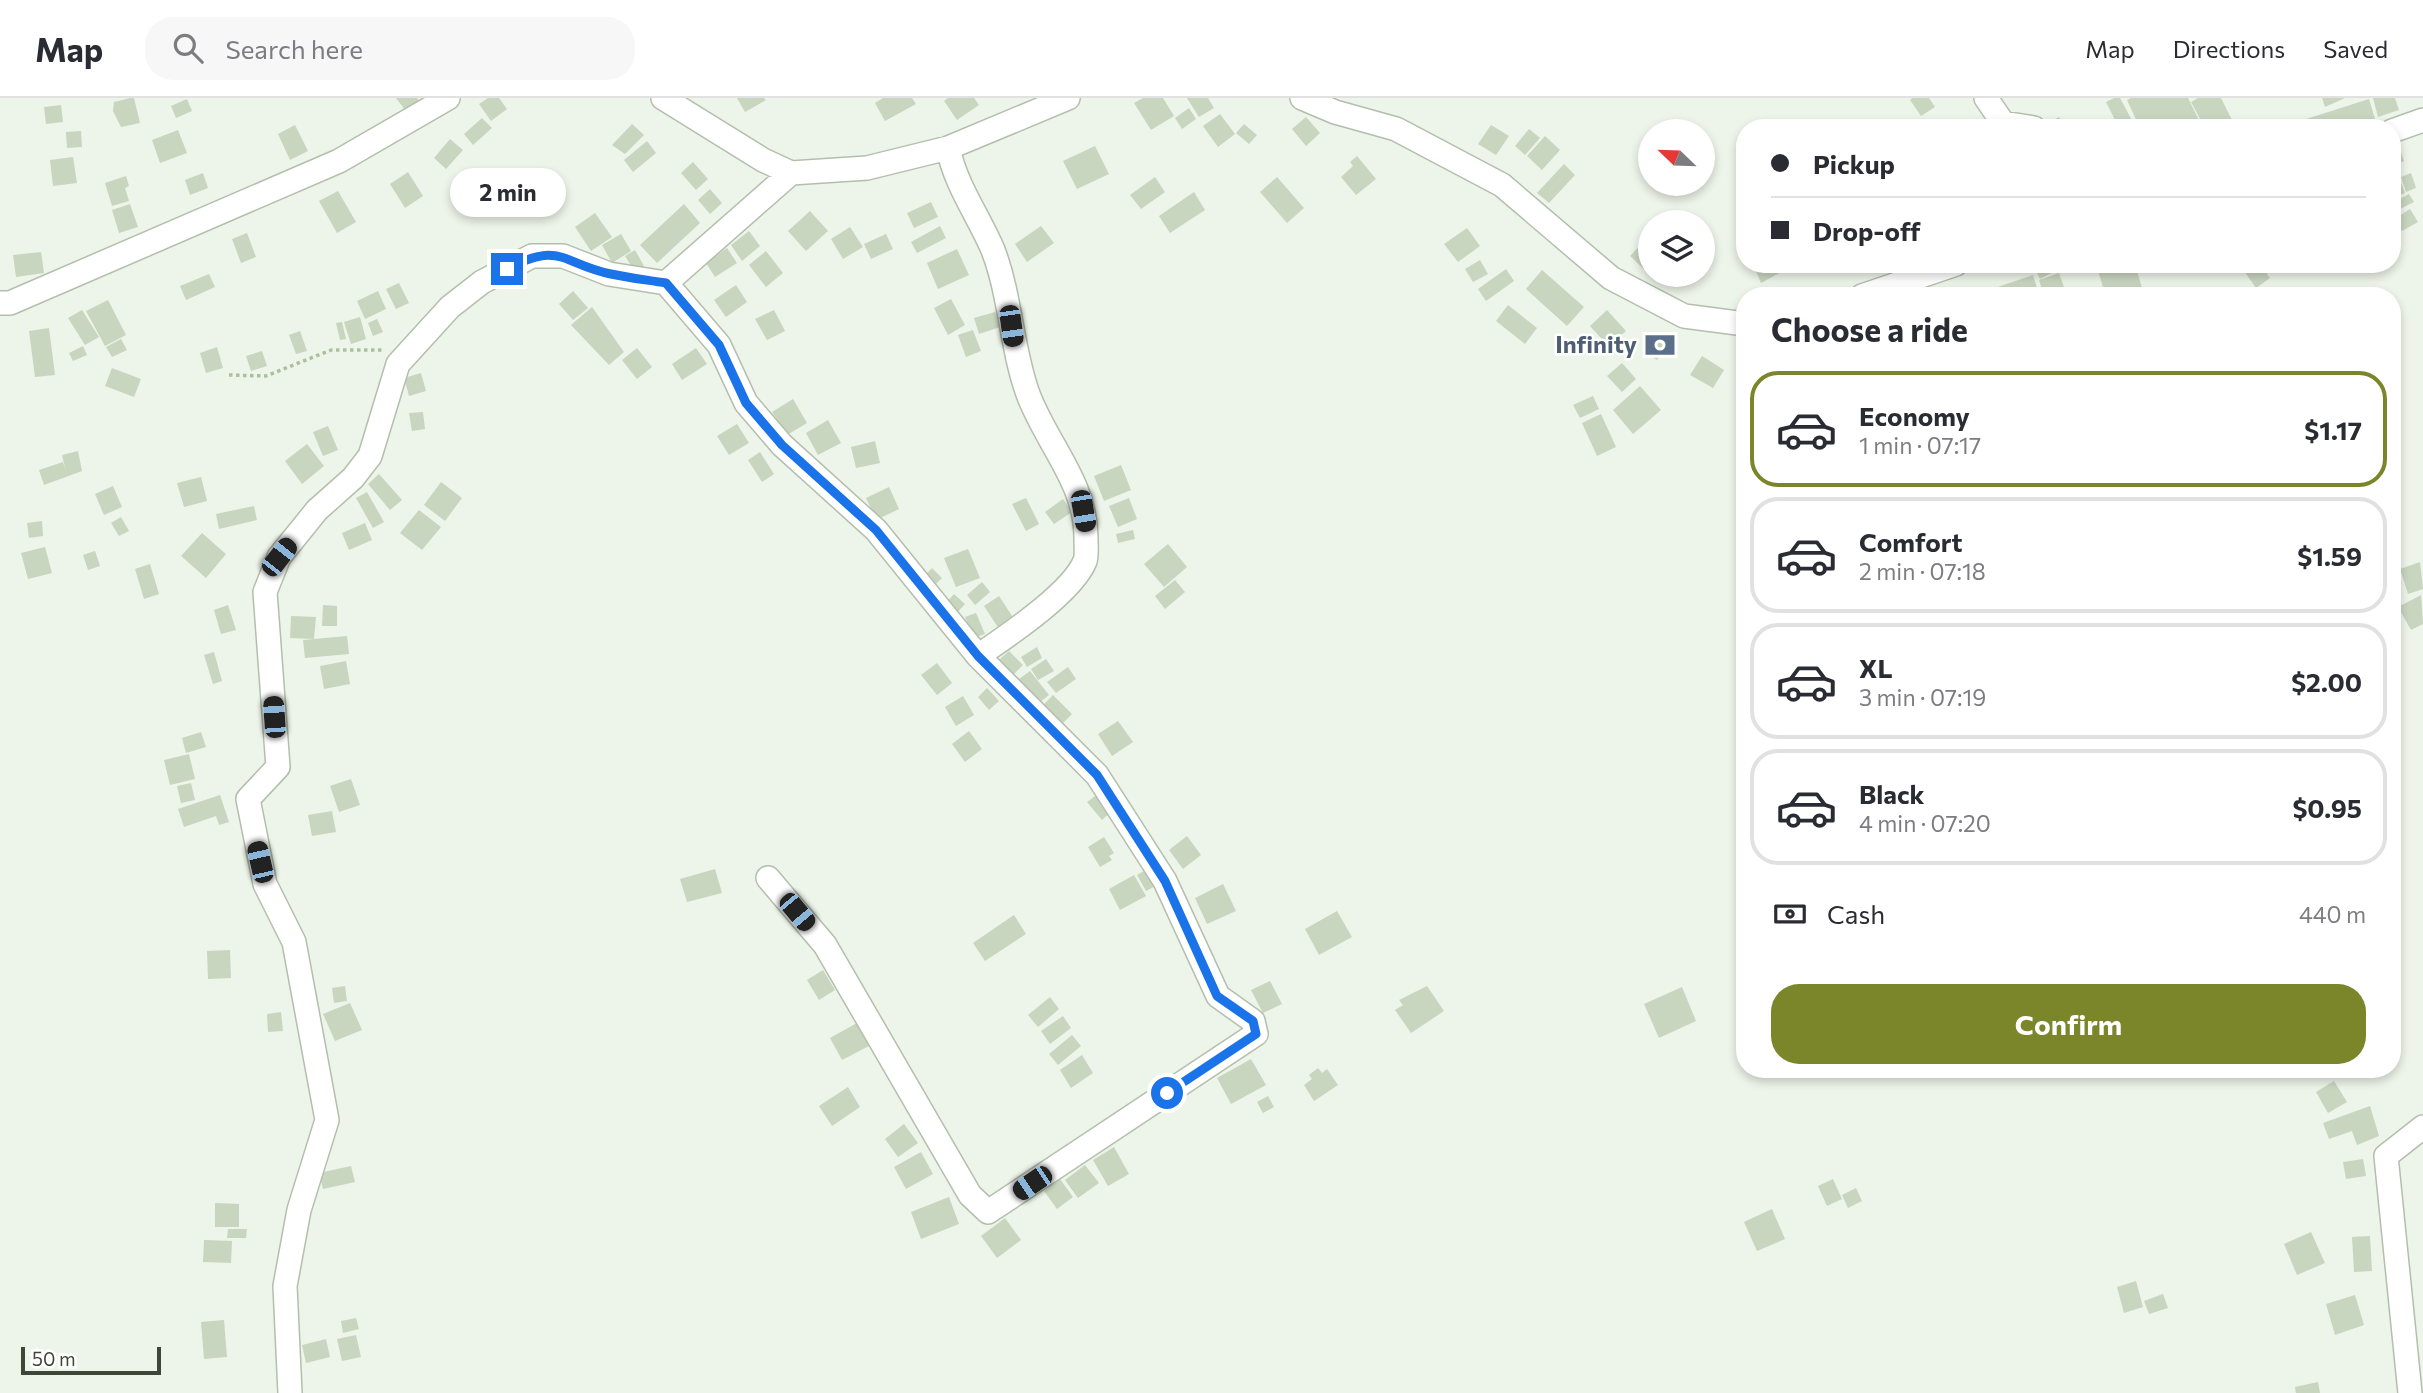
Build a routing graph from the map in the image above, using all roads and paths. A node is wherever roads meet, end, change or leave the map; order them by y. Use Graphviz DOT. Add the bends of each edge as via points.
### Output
graph roads {
  1 [pos="448,98"];
  2 [pos="665,98"];
  3 [pos="1068,98"];
  4 [pos="1302,98"];
  5 [pos="1986,98"];
  6 [pos="2000,119"];
  7 [pos="2423,120"];
  8 [pos="2401,128"];
  9 [pos="948,148"];
  10 [pos="791,173"];
  11 [pos="1930,273"];
  12 [pos="666,283"];
  13 [pos="1888,287"];
  14 [pos="5,303"];
  15 [pos="1736,323"];
  16 [pos="398,364"];
  17 [pos="229,375"];
  18 [pos="978,656"];
  19 [pos="768,878"];
  20 [pos="2423,1127"];
  21 [pos="289,1393"];
  22 [pos="2410,1393"];
  1 -- 14 [label="street" via="339,161"];
  2 -- 10 [label="street"];
  3 -- 9 [label="street"];
  4 -- 15 [label="street" via="1396,129 1502,185 1611,278 1684,316"];
  5 -- 6 [label="street"];
  7 -- 8 [label="street"];
  9 -- 10 [label="street" via="867,168"];
  9 -- 18 [label="street" via="953,170 993,250 1028,395 1080,493 1086,528 1085,561 1059,593 1027,623"];
  10 -- 12 [label="street"];
  11 -- 13 [label="street"];
  12 -- 16 [label="street" via="609,274 563,256 531,256 482,282 450,307"];
  12 -- 18 [label="street" via="719,345 746,403 782,445 876,530"];
  16 -- 17 [label="path" via="383,349 331,350 266,376"];
  16 -- 21 [label="street" via="370,456 279,557 265,592 278,767 248,799 265,884 294,942 327,1120 299,1210 285,1286"];
  18 -- 19 [label="street" via="1097,775 1165,881 1217,996 1253,1021 1256,1034 988,1212 970,1195 825,945"];
  20 -- 22 [label="street" via="2386,1156"];
}
